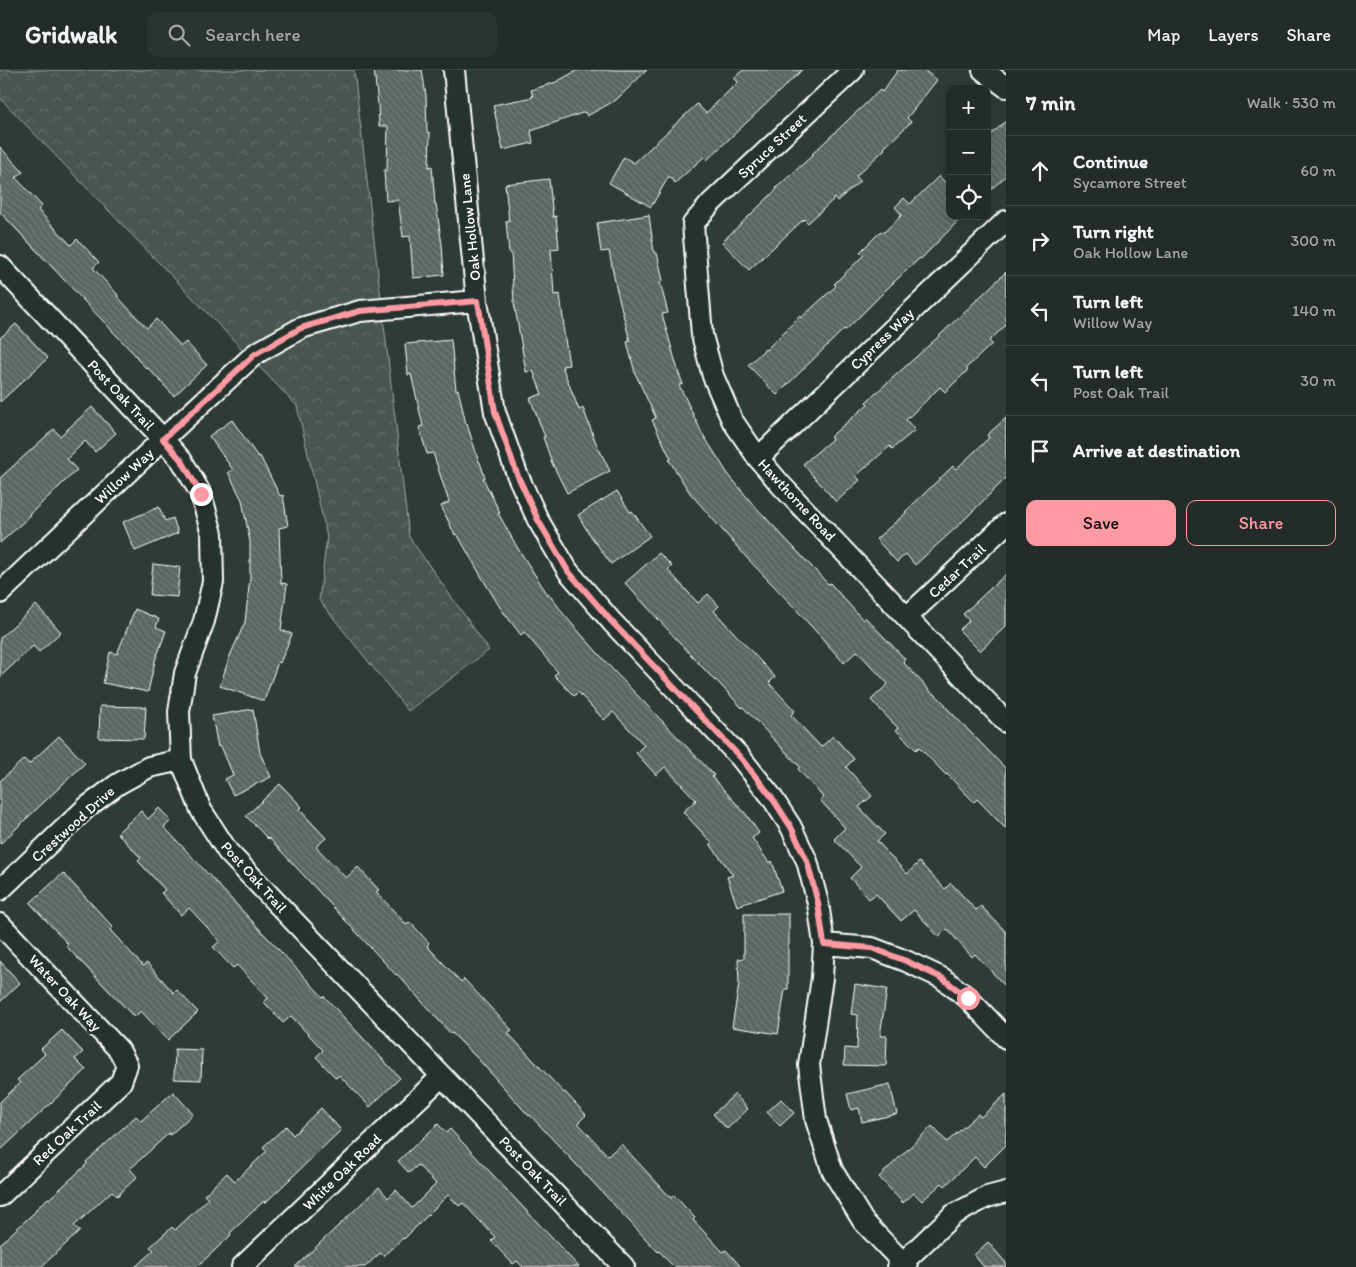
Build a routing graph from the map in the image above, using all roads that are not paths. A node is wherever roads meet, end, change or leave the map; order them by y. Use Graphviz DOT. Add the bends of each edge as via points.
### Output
graph roads {
  1 [pos="853,70"];
  2 [pos="983,70"];
  3 [pos="460,71"];
  4 [pos="1006,87"];
  5 [pos="1006,221"];
  6 [pos="693,224"];
  7 [pos="4,277"];
  8 [pos="478,301"];
  9 [pos="163,439"];
  10 [pos="758,458"];
  11 [pos="1006,524"];
  12 [pos="0,593"];
  13 [pos="907,618"];
  14 [pos="1006,722"];
  15 [pos="181,760"];
  16 [pos="0,890"];
  17 [pos="0,924"];
  18 [pos="824,944"];
  19 [pos="1006,1038"];
  20 [pos="127,1065"];
  21 [pos="442,1076"];
  22 [pos="1006,1192"];
  23 [pos="0,1196"];
  24 [pos="902,1266"];
  25 [pos="242,1267"];
  26 [pos="624,1267"];
  1 -- 6 [label="street, Spruce Street" via="711,203"];
  2 -- 4 [label="street"];
  3 -- 8 [label="street, Oak Hollow Lane"];
  5 -- 10 [label="street, Cypress Way"];
  6 -- 10 [label="street, Hawthorne Road" via="702,336 713,376 732,420"];
  7 -- 9 [label="street, Post Oak Trail"];
  8 -- 9 [label="street, Willow Way" via="360,311 301,328 255,354"];
  8 -- 18 [label="street, Oak Hollow Lane" via="495,412 538,520 568,571 740,757 771,796 807,861"];
  9 -- 12 [label="street, Willow Way"];
  9 -- 15 [label="street, Post Oak Trail" via="182,461 201,494 212,534 213,582 204,621 185,673 179,712"];
  10 -- 13 [label="street, Hawthorne Road"];
  11 -- 13 [label="street, Cedar Trail"];
  13 -- 14 [label="street, Hawthorne Road"];
  15 -- 16 [label="street, Crestwood Drive" via="149,767 118,784 87,807"];
  15 -- 21 [label="street, Post Oak Trail" via="201,810 228,852"];
  17 -- 20 [label="street, Water Oak Way" via="119,1050"];
  18 -- 19 [label="street" via="872,948 942,978 968,998"];
  18 -- 24 [label="street, Oak Hollow Lane" via="809,1065 816,1120 832,1170 863,1221"];
  20 -- 23 [label="street, Red Oak Trail" via="121,1082"];
  21 -- 25 [label="street, White Oak Road"];
  21 -- 26 [label="street, Post Oak Trail"];
  22 -- 24 [label="street" via="987,1197 953,1216"];
}
